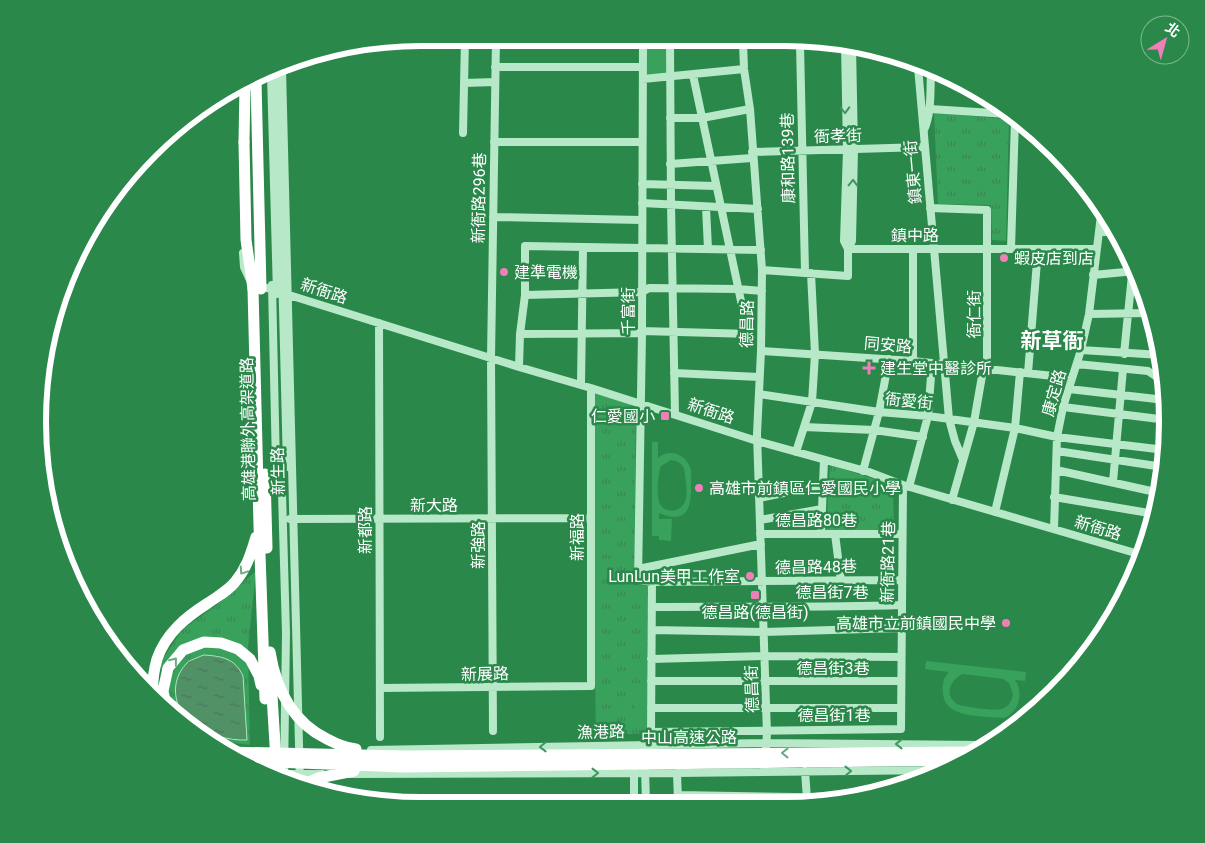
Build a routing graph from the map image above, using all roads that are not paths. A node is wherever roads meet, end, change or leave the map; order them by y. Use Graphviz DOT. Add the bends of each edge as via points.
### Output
graph roads {
  1 [pos="465,46"];
  2 [pos="496,46"];
  3 [pos="643,46"];
  4 [pos="670,46"];
  5 [pos="743,46"];
  6 [pos="800,47"];
  7 [pos="845,51"];
  8 [pos="852,52"];
  9 [pos="495,67"];
  10 [pos="643,67"];
  11 [pos="744,69"];
  12 [pos="918,72"];
  13 [pos="282,74"];
  14 [pos="693,74"];
  15 [pos="276,76"];
  16 [pos="669,76"];
  17 [pos="931,77"];
  18 [pos="271,78"];
  19 [pos="267,80"];
  20 [pos="643,80"];
  21 [pos="495,82"];
  22 [pos="261,83"];
  23 [pos="464,83"];
  24 [pos="256,85"];
  25 [pos="251,88"];
  26 [pos="245,91"];
  27 [pos="845,92"];
  28 [pos="854,92"];
  29 [pos="239,94"];
  30 [pos="750,109"];
  31 [pos="930,109"];
  32 [pos="998,113"];
  33 [pos="670,118"];
  34 [pos="702,118"];
  35 [pos="1015,126"];
  36 [pos="923,132"];
  37 [pos="463,133"];
  38 [pos="494,142"];
  39 [pos="642,142"];
  40 [pos="924,147"];
  41 [pos="850,149"];
  42 [pos="802,151"];
  43 [pos="752,155"];
  44 [pos="276,158"];
  45 [pos="710,161"];
  46 [pos="670,164"];
  47 [pos="642,184"];
  48 [pos="670,184"];
  49 [pos="716,186"];
  50 [pos="642,203"];
  51 [pos="671,204"];
  52 [pos="706,207"];
  53 [pos="721,208"];
  54 [pos="930,208"];
  55 [pos="758,209"];
  56 [pos="493,217"];
  57 [pos="642,220"];
  58 [pos="1100,221"];
  59 [pos="1099,232"];
  60 [pos="1107,232"];
  61 [pos="583,247"];
  62 [pos="642,247"];
  63 [pos="672,248"];
  64 [pos="913,248"];
  65 [pos="708,249"];
  66 [pos="848,249"];
  67 [pos="934,249"];
  68 [pos="987,249"];
  69 [pos="1011,249"];
  70 [pos="1038,249"];
  71 [pos="1096,249"];
  72 [pos="730,250"];
  73 [pos="761,250"];
  74 [pos="762,270"];
  75 [pos="1126,270"];
  76 [pos="808,273"];
  77 [pos="1094,275"];
  78 [pos="1132,283"];
  79 [pos="673,289"];
  80 [pos="738,289"];
  81 [pos="272,291"];
  82 [pos="762,291"];
  83 [pos="581,292"];
  84 [pos="642,292"];
  85 [pos="525,295"];
  86 [pos="1128,312"];
  87 [pos="1142,312"];
  88 [pos="1089,314"];
  89 [pos="379,323"];
  90 [pos="642,332"];
  91 [pos="674,332"];
  92 [pos="520,334"];
  93 [pos="582,334"];
  94 [pos="748,334"];
  95 [pos="761,334"];
  96 [pos="1081,350"];
  97 [pos="761,351"];
  98 [pos="815,354"];
  99 [pos="1124,354"];
  100 [pos="1153,355"];
  101 [pos="491,358"];
  102 [pos="889,359"];
  103 [pos="913,361"];
  104 [pos="932,363"];
  105 [pos="945,364"];
  106 [pos="1077,364"];
  107 [pos="519,367"];
  108 [pos="987,368"];
  109 [pos="1123,369"];
  110 [pos="1024,372"];
  111 [pos="674,373"];
  112 [pos="1156,376"];
  113 [pos="759,377"];
  114 [pos="1072,378"];
  115 [pos="581,385"];
  116 [pos="591,388"];
  117 [pos="1069,389"];
  118 [pos="759,394"];
  119 [pos="1120,395"];
  120 [pos="1158,399"];
  121 [pos="812,402"];
  122 [pos="641,404"];
  123 [pos="1063,407"];
  124 [pos="879,412"];
  125 [pos="675,414"];
  126 [pos="1119,414"];
  127 [pos="928,416"];
  128 [pos="949,419"];
  129 [pos="1159,419"];
  130 [pos="974,422"];
  131 [pos="804,427"];
  132 [pos="1015,428"];
  133 [pos="874,430"];
  134 [pos="922,436"];
  135 [pos="1057,437"];
  136 [pos="757,441"];
  137 [pos="1117,443"];
  138 [pos="1158,449"];
  139 [pos="1057,451"];
  140 [pos="796,452"];
  141 [pos="1115,459"];
  142 [pos="824,460"];
  143 [pos="963,460"];
  144 [pos="1156,466"];
  145 [pos="1056,470"];
  146 [pos="863,471"];
  147 [pos="1113,482"];
  148 [pos="823,484"];
  149 [pos="906,486"];
  150 [pos="1153,491"];
  151 [pos="1054,497"];
  152 [pos="759,498"];
  153 [pos="952,500"];
  154 [pos="822,509"];
  155 [pos="995,512"];
  156 [pos="1148,513"];
  157 [pos="590,518"];
  158 [pos="285,519"];
  159 [pos="379,519"];
  160 [pos="491,519"];
  161 [pos="760,520"];
  162 [pos="259,525"];
  163 [pos="1054,529"];
  164 [pos="760,534"];
  165 [pos="821,534"];
  166 [pos="835,534"];
  167 [pos="902,534"];
  168 [pos="761,544"];
  169 [pos="1135,553"];
  170 [pos="638,569"];
  171 [pos="638,580"];
  172 [pos="901,580"];
  173 [pos="840,581"];
  174 [pos="652,582"];
  175 [pos="762,582"];
  176 [pos="901,605"];
  177 [pos="763,606"];
  178 [pos="652,607"];
  179 [pos="901,628"];
  180 [pos="652,630"];
  181 [pos="764,632"];
  182 [pos="270,652"];
  183 [pos="764,656"];
  184 [pos="901,657"];
  185 [pos="651,659"];
  186 [pos="651,681"];
  187 [pos="765,682"];
  188 [pos="901,682"];
  189 [pos="153,684"];
  190 [pos="591,686"];
  191 [pos="493,687"];
  192 [pos="380,688"];
  193 [pos="164,694"];
  194 [pos="265,699"];
  195 [pos="651,708"];
  196 [pos="766,708"];
  197 [pos="901,708"];
  198 [pos="901,729"];
  199 [pos="767,730"];
  200 [pos="493,731"];
  201 [pos="380,737"];
  202 [pos="767,743"];
  203 [pos="634,745"];
  204 [pos="646,745"];
  205 [pos="973,745"];
  206 [pos="281,751"];
  207 [pos="297,751"];
  208 [pos="960,752"];
  209 [pos="248,754"];
  210 [pos="945,760"];
  211 [pos="263,761"];
  212 [pos="404,761"];
  213 [pos="269,764"];
  214 [pos="269,764"];
  215 [pos="281,764"];
  216 [pos="284,770"];
  217 [pos="922,770"];
  218 [pos="286,771"];
  219 [pos="764,771"];
  220 [pos="805,771"];
  221 [pos="289,772"];
  222 [pos="634,772"];
  223 [pos="645,772"];
  224 [pos="677,773"];
  225 [pos="298,776"];
  226 [pos="313,781"];
  227 [pos="807,796"];
  228 [pos="634,797"];
  229 [pos="646,797"];
  230 [pos="678,797"];
  1 -- 23 [label="street"];
  2 -- 9 [label="street, 新衙路296巷"];
  3 -- 10 [label="street, 千富街"];
  4 -- 16 [label="street"];
  5 -- 11 [label="street, 德昌路"];
  6 -- 42 [label="street, 康和路139巷"];
  7 -- 27 [label="street"];
  8 -- 28 [label="street"];
  9 -- 10 [label="street"];
  9 -- 21 [label="street, 新衙路296巷"];
  10 -- 20 [label="street, 千富街"];
  11 -- 14 [label="street"];
  11 -- 30 [label="street, 德昌路"];
  12 -- 36 [label="street, 鎮東一街"];
  13 -- 44 [label="street, 新生路"];
  14 -- 16 [label="street"];
  14 -- 34 [label="street"];
  15 -- 44 [label="street, 新生路"];
  16 -- 20 [label="street"];
  16 -- 33 [label="street"];
  17 -- 31 [label="street"];
  18 -- 44 [label="street, 新生路"];
  19 -- 44 [label="street, 新生路"];
  20 -- 39 [label="street, 千富街"];
  21 -- 23 [label="street"];
  21 -- 38 [label="street, 新衙路296巷"];
  22 -- 81 [label="highway, bridge" via="265,240"];
  23 -- 37 [label="street"];
  24 -- 81 [label="highway, 高雄港聯外高架道路, bridge"];
  25 -- 81 [label="highway, 高雄港聯外高架道路, bridge"];
  26 -- 81 [label="highway, bridge" via="246,240"];
  27 -- 28 [label="street"];
  27 -- 41 [label="street, one-way"];
  28 -- 41 [label="street"];
  29 -- 81 [label="street, 新衙路" via="244,267 256,284"];
  30 -- 34 [label="street"];
  30 -- 43 [label="street, 德昌路"];
  31 -- 32 [label="street"];
  31 -- 36 [label="street"];
  33 -- 34 [label="street"];
  33 -- 46 [label="street"];
  34 -- 45 [label="street"];
  35 -- 69 [label="street"];
  36 -- 40 [label="street, 鎮東一街"];
  38 -- 39 [label="street"];
  38 -- 56 [label="street, 新衙路296巷"];
  39 -- 47 [label="street, 千富街"];
  40 -- 41 [label="street, 衙孝街"];
  40 -- 54 [label="street, 鎮東一街"];
  41 -- 42 [label="street, 衙孝街"];
  41 -- 66 [label="street" via="849,205 844,241"];
  42 -- 43 [label="street, 衙孝街"];
  42 -- 76 [label="street, 康和路139巷"];
  43 -- 45 [label="street, 衙孝街"];
  43 -- 55 [label="street, 德昌路"];
  44 -- 81 [label="street, 新生路"];
  44 -- 81 [label="street, 新生路"];
  45 -- 46 [label="street, 衙孝街"];
  45 -- 49 [label="street"];
  46 -- 48 [label="street"];
  47 -- 48 [label="street"];
  47 -- 50 [label="street, 千富街"];
  48 -- 49 [label="street"];
  48 -- 51 [label="street"];
  49 -- 53 [label="street"];
  50 -- 51 [label="street"];
  50 -- 57 [label="street, 千富街"];
  51 -- 52 [label="street"];
  51 -- 63 [label="street"];
  52 -- 53 [label="street"];
  52 -- 65 [label="street"];
  53 -- 55 [label="street"];
  53 -- 72 [label="street"];
  54 -- 67 [label="street, 鎮東一街"];
  54 -- 68 [label="street, 衙仁街" via="987,210"];
  55 -- 73 [label="street, 德昌路"];
  56 -- 57 [label="street"];
  56 -- 101 [label="street, 新衙路296巷"];
  57 -- 62 [label="street, 千富街"];
  58 -- 59 [label="street, 康定路"];
  59 -- 60 [label="street"];
  59 -- 71 [label="street, 康定路"];
  61 -- 62 [label="street"];
  61 -- 83 [label="street"];
  61 -- 85 [label="street" via="524,246"];
  62 -- 63 [label="street"];
  62 -- 84 [label="street, 千富街"];
  63 -- 65 [label="street"];
  63 -- 79 [label="street"];
  64 -- 66 [label="street, 鎮中路"];
  64 -- 67 [label="street, 鎮中路"];
  64 -- 103 [label="street"];
  65 -- 72 [label="street"];
  66 -- 76 [label="street" via="848,276"];
  67 -- 68 [label="street, 鎮中路"];
  67 -- 105 [label="street, 鎮東一街"];
  68 -- 69 [label="street, 鎮中路"];
  68 -- 108 [label="street, 衙仁街"];
  69 -- 70 [label="street, 鎮中路"];
  70 -- 71 [label="street, 鎮中路"];
  70 -- 110 [label="street"];
  71 -- 77 [label="street, 康定路"];
  72 -- 73 [label="street"];
  72 -- 80 [label="street"];
  73 -- 74 [label="street, 德昌路"];
  74 -- 76 [label="street"];
  74 -- 82 [label="street, 德昌路"];
  75 -- 77 [label="street"];
  76 -- 98 [label="street, 康和路139巷"];
  77 -- 88 [label="street, 康定路"];
  78 -- 86 [label="street"];
  79 -- 80 [label="street"];
  79 -- 84 [label="street" via="649,288"];
  79 -- 91 [label="street"];
  80 -- 82 [label="street"];
  80 -- 94 [label="street"];
  81 -- 89 [label="street, 新衙路"];
  81 -- 158 [label="street, 新生路"];
  81 -- 158 [label="street, 新生路"];
  81 -- 162 [label="highway, 高雄港聯外高架道路"];
  81 -- 182 [label="highway, 高雄港聯外高架道路"];
  82 -- 95 [label="street, 德昌路"];
  83 -- 84 [label="street"];
  83 -- 85 [label="street"];
  83 -- 93 [label="street"];
  84 -- 90 [label="street, 千富街"];
  85 -- 92 [label="street"];
  86 -- 87 [label="street"];
  86 -- 88 [label="street"];
  86 -- 99 [label="street"];
  88 -- 96 [label="street, 康定路"];
  89 -- 101 [label="street, 新衙路"];
  89 -- 159 [label="street, 新都路"];
  90 -- 91 [label="street"];
  90 -- 93 [label="street"];
  90 -- 122 [label="street, 千富街"];
  91 -- 94 [label="street"];
  91 -- 111 [label="street"];
  92 -- 93 [label="street"];
  92 -- 107 [label="street"];
  93 -- 115 [label="street"];
  94 -- 95 [label="street"];
  95 -- 97 [label="street, 德昌路"];
  96 -- 99 [label="street"];
  96 -- 106 [label="street, 康定路"];
  97 -- 98 [label="street, 同安路"];
  97 -- 113 [label="street, 德昌路"];
  98 -- 102 [label="street, 同安路"];
  98 -- 121 [label="street, 康和路139巷"];
  99 -- 100 [label="street"];
  101 -- 107 [label="street, 新衙路"];
  101 -- 160 [label="street, 新強路"];
  102 -- 103 [label="street, 同安路"];
  102 -- 124 [label="street"];
  103 -- 104 [label="street, 同安路"];
  104 -- 105 [label="street, 同安路"];
  104 -- 127 [label="street, 新衙路21巷"];
  105 -- 108 [label="street, 同安路"];
  105 -- 128 [label="street, 鎮東一街"];
  106 -- 109 [label="street"];
  106 -- 114 [label="street, 康定路"];
  107 -- 115 [label="street, 新衙路"];
  108 -- 110 [label="street, 同安路"];
  108 -- 130 [label="street, 衙仁街" via="982,376"];
  109 -- 112 [label="street" via="1148,371"];
  109 -- 119 [label="street"];
  110 -- 114 [label="street, 同安路"];
  110 -- 132 [label="street"];
  111 -- 113 [label="street"];
  111 -- 125 [label="street"];
  113 -- 118 [label="street, 德昌路"];
  114 -- 117 [label="street, 康定路"];
  115 -- 116 [label="street, 新衙路"];
  116 -- 122 [label="street, 新衙路"];
  116 -- 157 [label="street, 新福路"];
  117 -- 119 [label="street"];
  117 -- 123 [label="street, 康定路"];
  118 -- 121 [label="street, 衙愛街"];
  118 -- 136 [label="street, 德昌路"];
  119 -- 120 [label="street"];
  119 -- 126 [label="street"];
  121 -- 124 [label="street, 衙愛街"];
  121 -- 131 [label="street, 康和路139巷"];
  122 -- 125 [label="street, 新衙路"];
  122 -- 170 [label="street, 千富街"];
  123 -- 126 [label="street"];
  123 -- 135 [label="street, 康定路"];
  124 -- 127 [label="street, 衙愛街"];
  124 -- 133 [label="street"];
  125 -- 136 [label="street, 新衙路"];
  126 -- 129 [label="street"];
  126 -- 137 [label="street"];
  127 -- 128 [label="street, 衙愛街"];
  127 -- 134 [label="street, 新衙路21巷"];
  128 -- 130 [label="street, 衙愛街"];
  128 -- 143 [label="street, 鎮東一街"];
  130 -- 132 [label="street, 衙愛街"];
  130 -- 143 [label="street, 衙仁街"];
  131 -- 133 [label="street"];
  131 -- 140 [label="street, 康和路139巷"];
  132 -- 135 [label="street, 衙愛街"];
  132 -- 155 [label="street"];
  133 -- 134 [label="street"];
  133 -- 146 [label="street"];
  134 -- 149 [label="street, 新衙路21巷"];
  135 -- 137 [label="street, 衙愛街"];
  135 -- 139 [label="street, 康定路"];
  136 -- 140 [label="street, 新衙路"];
  136 -- 152 [label="street, 德昌路"];
  137 -- 138 [label="street, 衙愛街"];
  137 -- 141 [label="street"];
  139 -- 141 [label="street"];
  139 -- 145 [label="street, 康定路"];
  140 -- 142 [label="street, 新衙路"];
  141 -- 144 [label="street"];
  141 -- 147 [label="street"];
  142 -- 146 [label="street, 新衙路"];
  142 -- 148 [label="street"];
  143 -- 153 [label="street, 衙仁街"];
  145 -- 147 [label="street"];
  145 -- 151 [label="street, 康定路"];
  146 -- 149 [label="street, 新衙路"];
  147 -- 150 [label="street"];
  148 -- 152 [label="street"];
  148 -- 154 [label="street"];
  149 -- 153 [label="street, 新衙路"];
  149 -- 167 [label="street, 新衙路21巷"];
  151 -- 156 [label="street"];
  151 -- 163 [label="street, 康定路"];
  152 -- 161 [label="street, 德昌路"];
  153 -- 155 [label="street, 新衙路"];
  154 -- 161 [label="street"];
  154 -- 165 [label="street"];
  155 -- 163 [label="street, 新衙路"];
  157 -- 160 [label="street, 新大路"];
  157 -- 190 [label="street, 新福路"];
  158 -- 159 [label="street, 新大路"];
  158 -- 206 [label="street, 新生路"];
  158 -- 207 [label="street, 新生路"];
  159 -- 160 [label="street, 新大路"];
  159 -- 192 [label="street, 新都路"];
  160 -- 191 [label="street, 新強路"];
  161 -- 164 [label="street, 德昌路"];
  162 -- 189 [label="highway, one-way" via="249,562 235,582 175,628 167,639 156,664"];
  162 -- 194 [label="highway, 高雄港聯外高架道路"];
  163 -- 169 [label="street, 新衙路"];
  164 -- 165 [label="street, 德昌路80巷"];
  164 -- 168 [label="street, 德昌路"];
  165 -- 166 [label="street, 德昌路80巷"];
  166 -- 167 [label="street, 德昌路80巷"];
  166 -- 173 [label="street"];
  167 -- 172 [label="street, 新衙路21巷"];
  168 -- 170 [label="street"];
  168 -- 175 [label="street, 德昌路"];
  170 -- 171 [label="street, 千富街"];
  171 -- 174 [label="street, 德昌路48巷"];
  172 -- 173 [label="street, 德昌路48巷"];
  172 -- 176 [label="street, 新衙路21巷"];
  173 -- 175 [label="street, 德昌路48巷"];
  174 -- 175 [label="street, 德昌路48巷"];
  174 -- 178 [label="street"];
  175 -- 177 [label="street, 德昌路"];
  176 -- 177 [label="street, 德昌街7巷"];
  176 -- 179 [label="street, 新衙路21巷"];
  177 -- 178 [label="street, 德昌街7巷"];
  177 -- 181 [label="street, 德昌街"];
  178 -- 180 [label="street"];
  179 -- 181 [label="street"];
  179 -- 184 [label="street, 新衙路21巷"];
  180 -- 181 [label="street"];
  180 -- 185 [label="street"];
  181 -- 183 [label="street, 德昌街"];
  182 -- 212 [label="highway, bridge" via="279,688 287,703 311,730 344,748"];
  182 -- 218 [label="highway, 高雄港聯外高架道路, bridge"];
  183 -- 184 [label="street"];
  183 -- 185 [label="street"];
  183 -- 187 [label="street, 德昌街"];
  184 -- 188 [label="street, 新衙路21巷"];
  185 -- 186 [label="street"];
  186 -- 187 [label="street, 德昌街3巷"];
  186 -- 195 [label="street"];
  187 -- 188 [label="street, 德昌街3巷"];
  187 -- 196 [label="street, 德昌街"];
  188 -- 197 [label="street, 新衙路21巷"];
  190 -- 191 [label="street, 新展路"];
  191 -- 192 [label="street, 新展路"];
  191 -- 200 [label="street, 新強路"];
  192 -- 201 [label="street, 新都路"];
  193 -- 194 [label="highway, one-way" via="168,668 183,650 204,642 221,643 238,650 250,660 259,676"];
  194 -- 213 [label="highway, 高雄港聯外高架道路, bridge"];
  195 -- 196 [label="street"];
  195 -- 199 [label="street, 德昌街1巷" via="651,732"];
  196 -- 197 [label="street"];
  196 -- 199 [label="street, 德昌街"];
  197 -- 198 [label="street, 新衙路21巷"];
  198 -- 199 [label="street, 德昌街1巷"];
  199 -- 202 [label="street, 德昌街"];
  202 -- 204 [label="street, 漁港路"];
  205 -- 202 [label="street, 漁港路, one-way"];
  202 -- 219 [label="street, 德昌街"];
  203 -- 204 [label="street, 漁港路"];
  203 -- 207 [label="street, 漁港路, one-way"];
  203 -- 222 [label="street"];
  204 -- 223 [label="street"];
  206 -- 207 [label="street, 漁港路"];
  206 -- 215 [label="street, 新生路"];
  207 -- 221 [label="street, 新生路"];
  208 -- 212 [label="highway, 中山高速公路, one-way, bridge"];
  209 -- 212 [label="highway, bridge"];
  210 -- 212 [label="highway, 中山高速公路, bridge"];
  211 -- 212 [label="highway, bridge"];
  212 -- 226 [label="highway, bridge"];
  214 -- 215 [label="street"];
  215 -- 216 [label="street, 新生路"];
  220 -- 217 [label="street, one-way"];
  219 -- 220 [label="street"];
  219 -- 224 [label="street"];
  220 -- 227 [label="street"];
  222 -- 223 [label="street"];
  225 -- 222 [label="street, one-way"];
  222 -- 228 [label="street"];
  223 -- 224 [label="street"];
  223 -- 229 [label="street"];
  224 -- 230 [label="street"];
}
